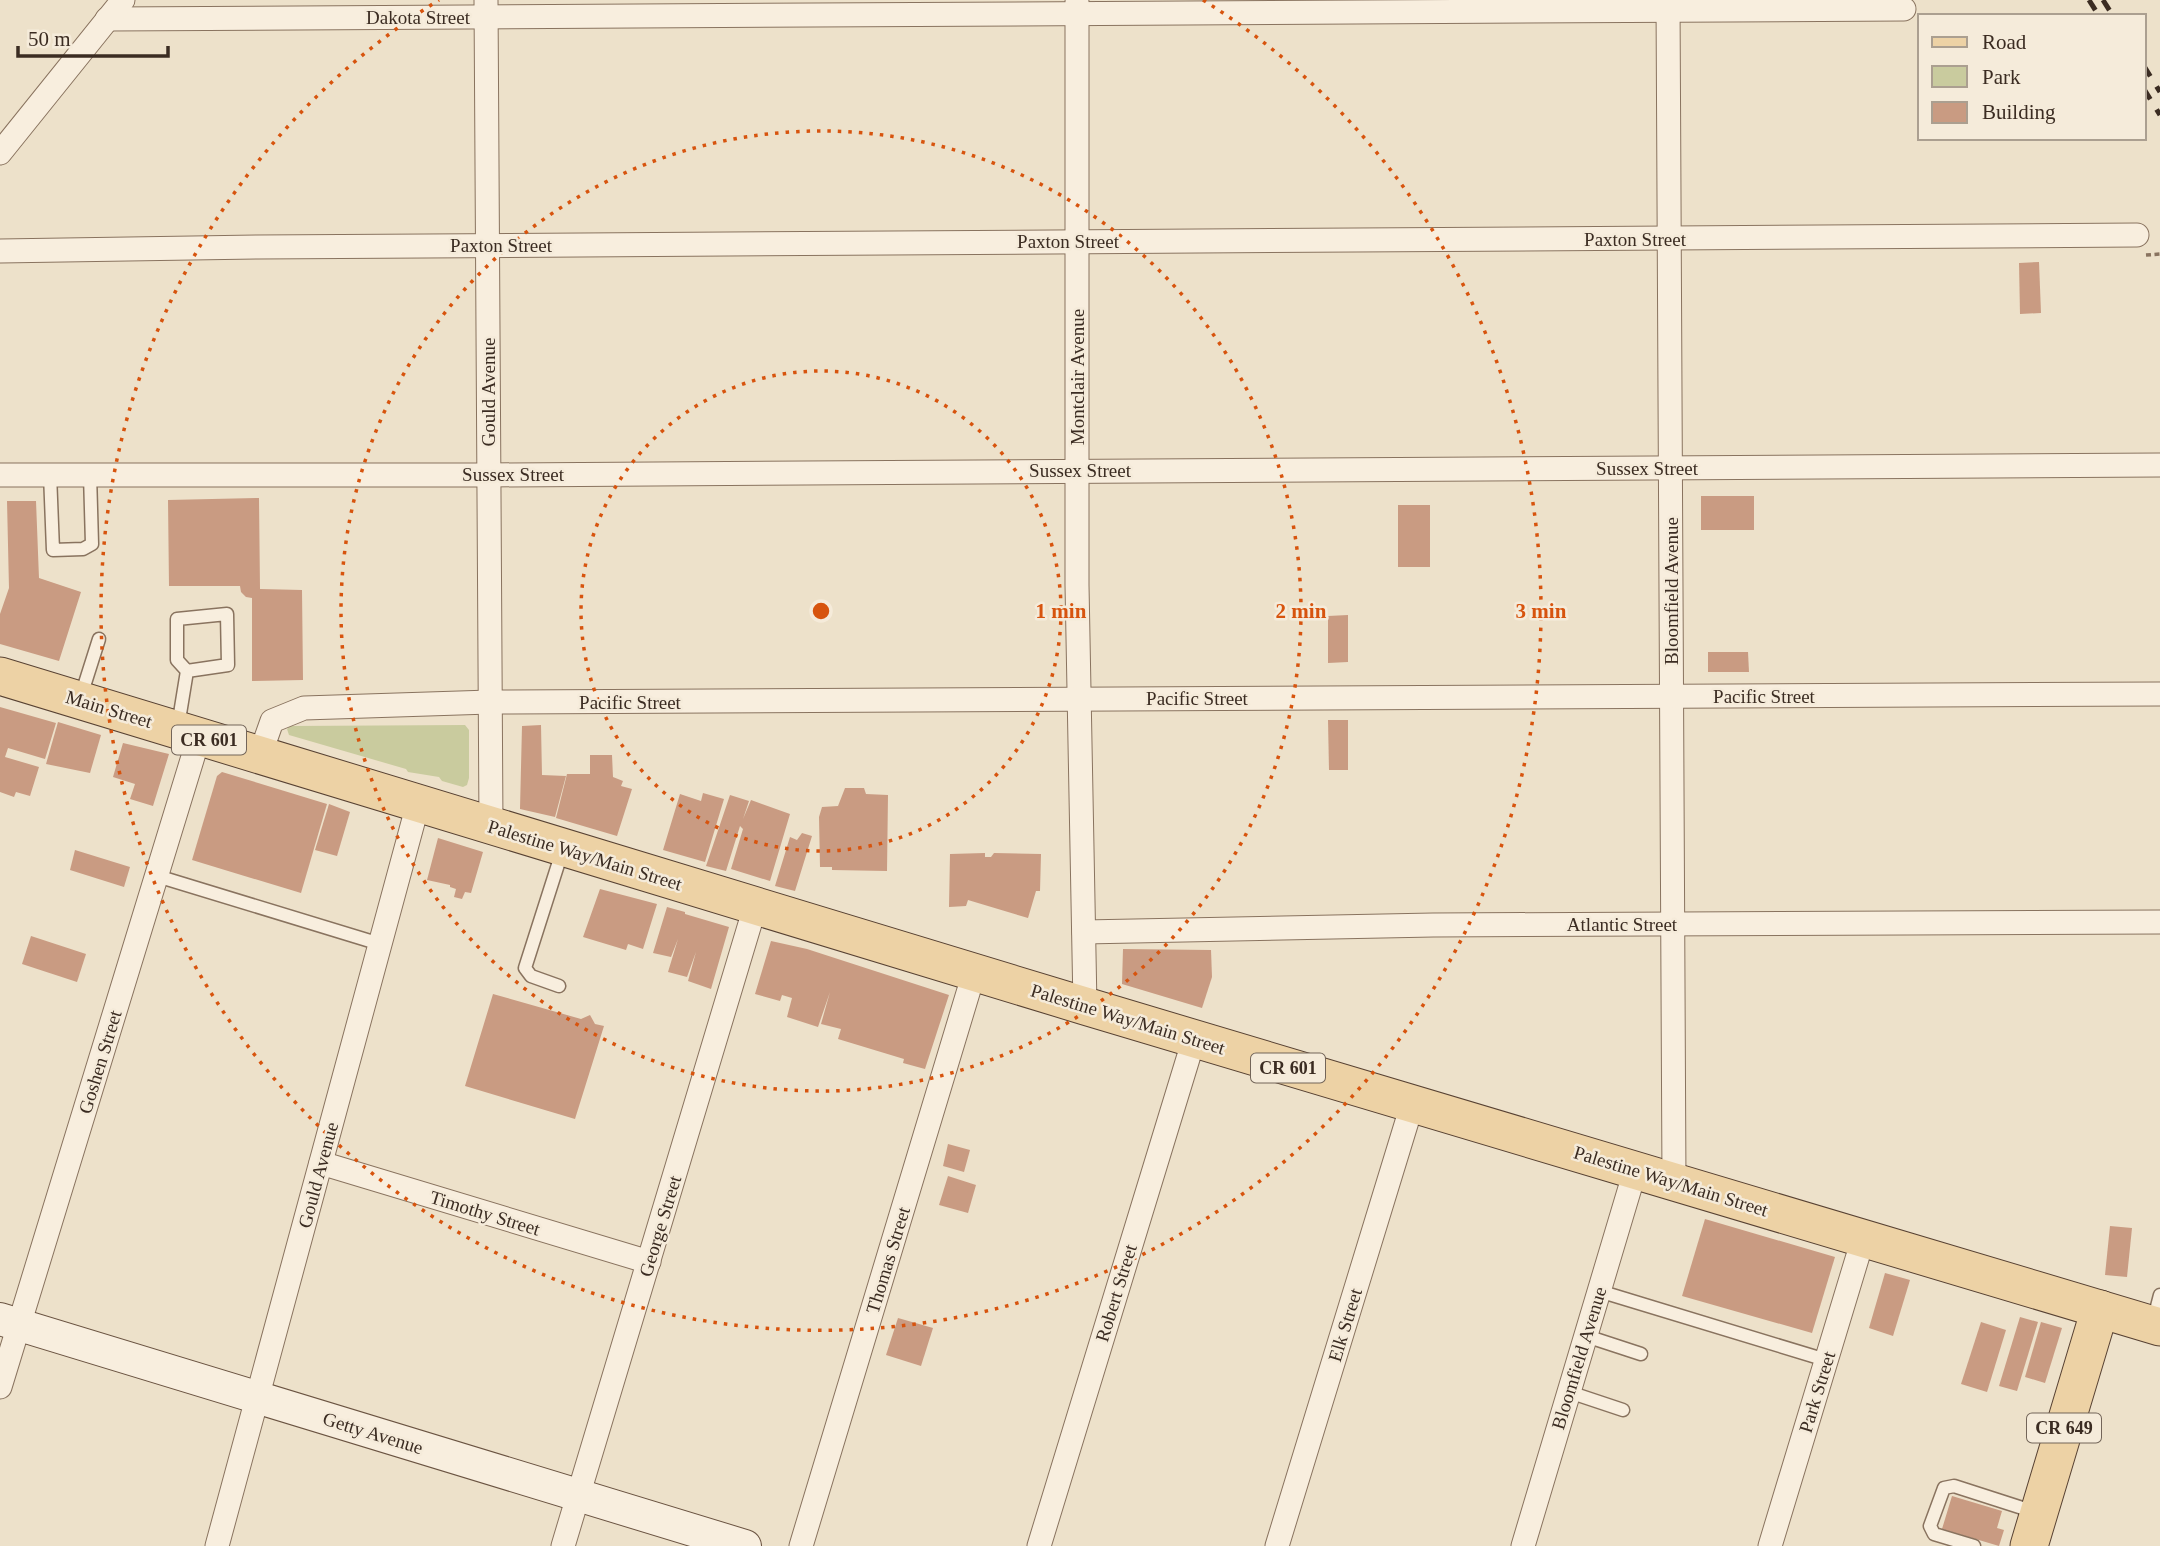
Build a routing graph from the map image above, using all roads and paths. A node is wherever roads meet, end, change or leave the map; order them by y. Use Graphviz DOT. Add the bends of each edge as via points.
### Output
graph roads {
  1 [pos="122,0"];
  2 [pos="1668,6"];
  3 [pos="1077,7"];
  4 [pos="486,9"];
  5 [pos="1904,9"];
  6 [pos="107,19"];
  7 [pos="0,153"];
  8 [pos="1669,239"];
  9 [pos="1077,241"];
  10 [pos="488,245"];
  11 [pos="2139,245"];
  12 [pos="0,251"];
  13 [pos="2160,254"];
  14 [pos="2160,465"];
  15 [pos="1670,467"];
  16 [pos="1077,470"];
  17 [pos="50,474"];
  18 [pos="90,474"];
  19 [pos="0,475"];
  20 [pos="488,475"];
  21 [pos="99,639"];
  22 [pos="187,671"];
  23 [pos="0,676"];
  24 [pos="2160,694"];
  25 [pos="1671,696"];
  26 [pos="1080,699"];
  27 [pos="80,700"];
  28 [pos="490,702"];
  29 [pos="189,733"];
  30 [pos="260,755"];
  31 [pos="418,804"];
  32 [pos="491,826"];
  33 [pos="563,848"];
  34 [pos="157,876"];
  35 [pos="755,906"];
  36 [pos="2160,922"];
  37 [pos="1672,924"];
  38 [pos="1084,932"];
  39 [pos="380,943"];
  40 [pos="974,973"];
  41 [pos="559,986"];
  42 [pos="1085,1006"];
  43 [pos="1194,1039"];
  44 [pos="1412,1105"];
  45 [pos="321,1163"];
  46 [pos="1635,1171"];
  47 [pos="1674,1182"];
  48 [pos="1863,1239"];
  49 [pos="649,1262"];
  50 [pos="1599,1291"];
  51 [pos="2100,1309"];
  52 [pos="2158,1315"];
  53 [pos="10,1322"];
  54 [pos="1586,1336"];
  55 [pos="1641,1354"];
  56 [pos="1826,1360"];
  57 [pos="0,1387"];
  58 [pos="1569,1392"];
  59 [pos="257,1398"];
  60 [pos="1623,1410"];
  61 [pos="579,1496"];
  62 [pos="2034,1530"];
  63 [pos="217,1546"];
  64 [pos="563,1546"];
  65 [pos="746,1546"];
  66 [pos="801,1546"];
  67 [pos="1039,1546"];
  68 [pos="1277,1546"];
  69 [pos="1523,1546"];
  70 [pos="1770,1546"];
  71 [pos="1975,1546"];
  1 -- 6 [label="street"];
  2 -- 3 [label="street, Dakota Street"];
  2 -- 5 [label="street, Dakota Street"];
  2 -- 8 [label="street, Bloomfield Avenue"];
  3 -- 4 [label="street, Dakota Street"];
  3 -- 9 [label="street, Montclair Avenue"];
  4 -- 6 [label="street, Dakota Street"];
  4 -- 10 [label="street, Gould Avenue"];
  6 -- 7 [label="street"];
  8 -- 9 [label="street, Paxton Street"];
  8 -- 11 [label="street, Paxton Street"];
  8 -- 15 [label="street, Bloomfield Avenue"];
  9 -- 10 [label="street, Paxton Street"];
  9 -- 16 [label="street, Montclair Avenue"];
  10 -- 12 [label="street, Paxton Street"];
  10 -- 20 [label="street, Gould Avenue"];
  11 -- 13 [label="path"];
  14 -- 15 [label="street, Sussex Street"];
  15 -- 16 [label="street, Sussex Street"];
  15 -- 25 [label="street, Bloomfield Avenue"];
  16 -- 20 [label="street, Sussex Street"];
  16 -- 26 [label="street, Montclair Avenue"];
  17 -- 18 [label="street, Sussex Street"];
  17 -- 18 [label="lane" via="53,550 83,550 92,544"];
  17 -- 19 [label="street, Sussex Street"];
  18 -- 20 [label="street, Sussex Street"];
  20 -- 28 [label="street, Gould Avenue"];
  21 -- 27 [label="lane"];
  22 -- 22 [label="lane" via="228,665 226,614 177,620 177,660"];
  22 -- 29 [label="lane"];
  23 -- 27 [label="main road, Main Street / CR 601"];
  24 -- 25 [label="street, Pacific Street"];
  25 -- 26 [label="street, Pacific Street"];
  25 -- 37 [label="street, Bloomfield Avenue"];
  26 -- 28 [label="street, Pacific Street"];
  26 -- 38 [label="street, Montclair Avenue"];
  27 -- 29 [label="main road, Main Street / CR 601"];
  28 -- 30 [label="street, Pacific Street" via="304,708 272,721"];
  28 -- 32 [label="street, Gould Avenue"];
  29 -- 30 [label="main road, Main Street / CR 601"];
  29 -- 34 [label="street, Goshen Street"];
  30 -- 31 [label="main road, Main Street / CR 601"];
  31 -- 32 [label="main road, Palestine Way/Main Street / CR 601"];
  31 -- 39 [label="street, Gould Avenue"];
  32 -- 33 [label="main road, Palestine Way/Main Street / CR 601"];
  33 -- 35 [label="main road, Palestine Way/Main Street / CR 601"];
  33 -- 41 [label="lane" via="525,968 531,976"];
  34 -- 39 [label="lane"];
  34 -- 53 [label="street, Goshen Street"];
  35 -- 40 [label="main road, Palestine Way/Main Street / CR 601"];
  35 -- 49 [label="street, George Street"];
  36 -- 37 [label="street, Atlantic Street"];
  37 -- 38 [label="street, Atlantic Street"];
  37 -- 47 [label="street, Bloomfield Avenue"];
  38 -- 42 [label="street, Montclair Avenue"];
  39 -- 45 [label="street, Gould Avenue"];
  40 -- 42 [label="main road, Palestine Way/Main Street / CR 601"];
  40 -- 66 [label="street, Thomas Street"];
  42 -- 43 [label="main road, Palestine Way/Main Street / CR 601"];
  43 -- 44 [label="main road, Palestine Way/Main Street / CR 601"];
  43 -- 67 [label="street, Robert Street"];
  44 -- 46 [label="main road, Palestine Way/Main Street / CR 601"];
  44 -- 68 [label="street, Elk Street"];
  45 -- 49 [label="street, Timothy Street"];
  45 -- 59 [label="street, Gould Avenue"];
  46 -- 47 [label="main road, Palestine Way/Main Street / CR 601"];
  46 -- 50 [label="street, Bloomfield Avenue"];
  47 -- 48 [label="main road, Palestine Way/Main Street / CR 601"];
  48 -- 51 [label="main road, Palestine Way/Main Street / CR 601"];
  48 -- 56 [label="street, Park Street"];
  49 -- 61 [label="street, George Street"];
  50 -- 54 [label="street, Bloomfield Avenue"];
  50 -- 56 [label="lane"];
  51 -- 52 [label="main road, Palestine Way/Main Street / CR 601"];
  51 -- 62 [label="main road, CR 649"];
  53 -- 57 [label="street, Goshen Street"];
  53 -- 59 [label="street, Getty Avenue"];
  54 -- 55 [label="lane"];
  54 -- 58 [label="street, Bloomfield Avenue"];
  56 -- 70 [label="street, Park Street"];
  58 -- 60 [label="lane"];
  58 -- 69 [label="street, Bloomfield Avenue"];
  59 -- 61 [label="street, Getty Avenue"];
  59 -- 63 [label="street, Gould Avenue"];
  61 -- 64 [label="street, George Street"];
  61 -- 65 [label="street, Getty Avenue"];
  62 -- 71 [label="lane" via="1954,1486 1944,1488 1930,1526 1934,1534"];
}
